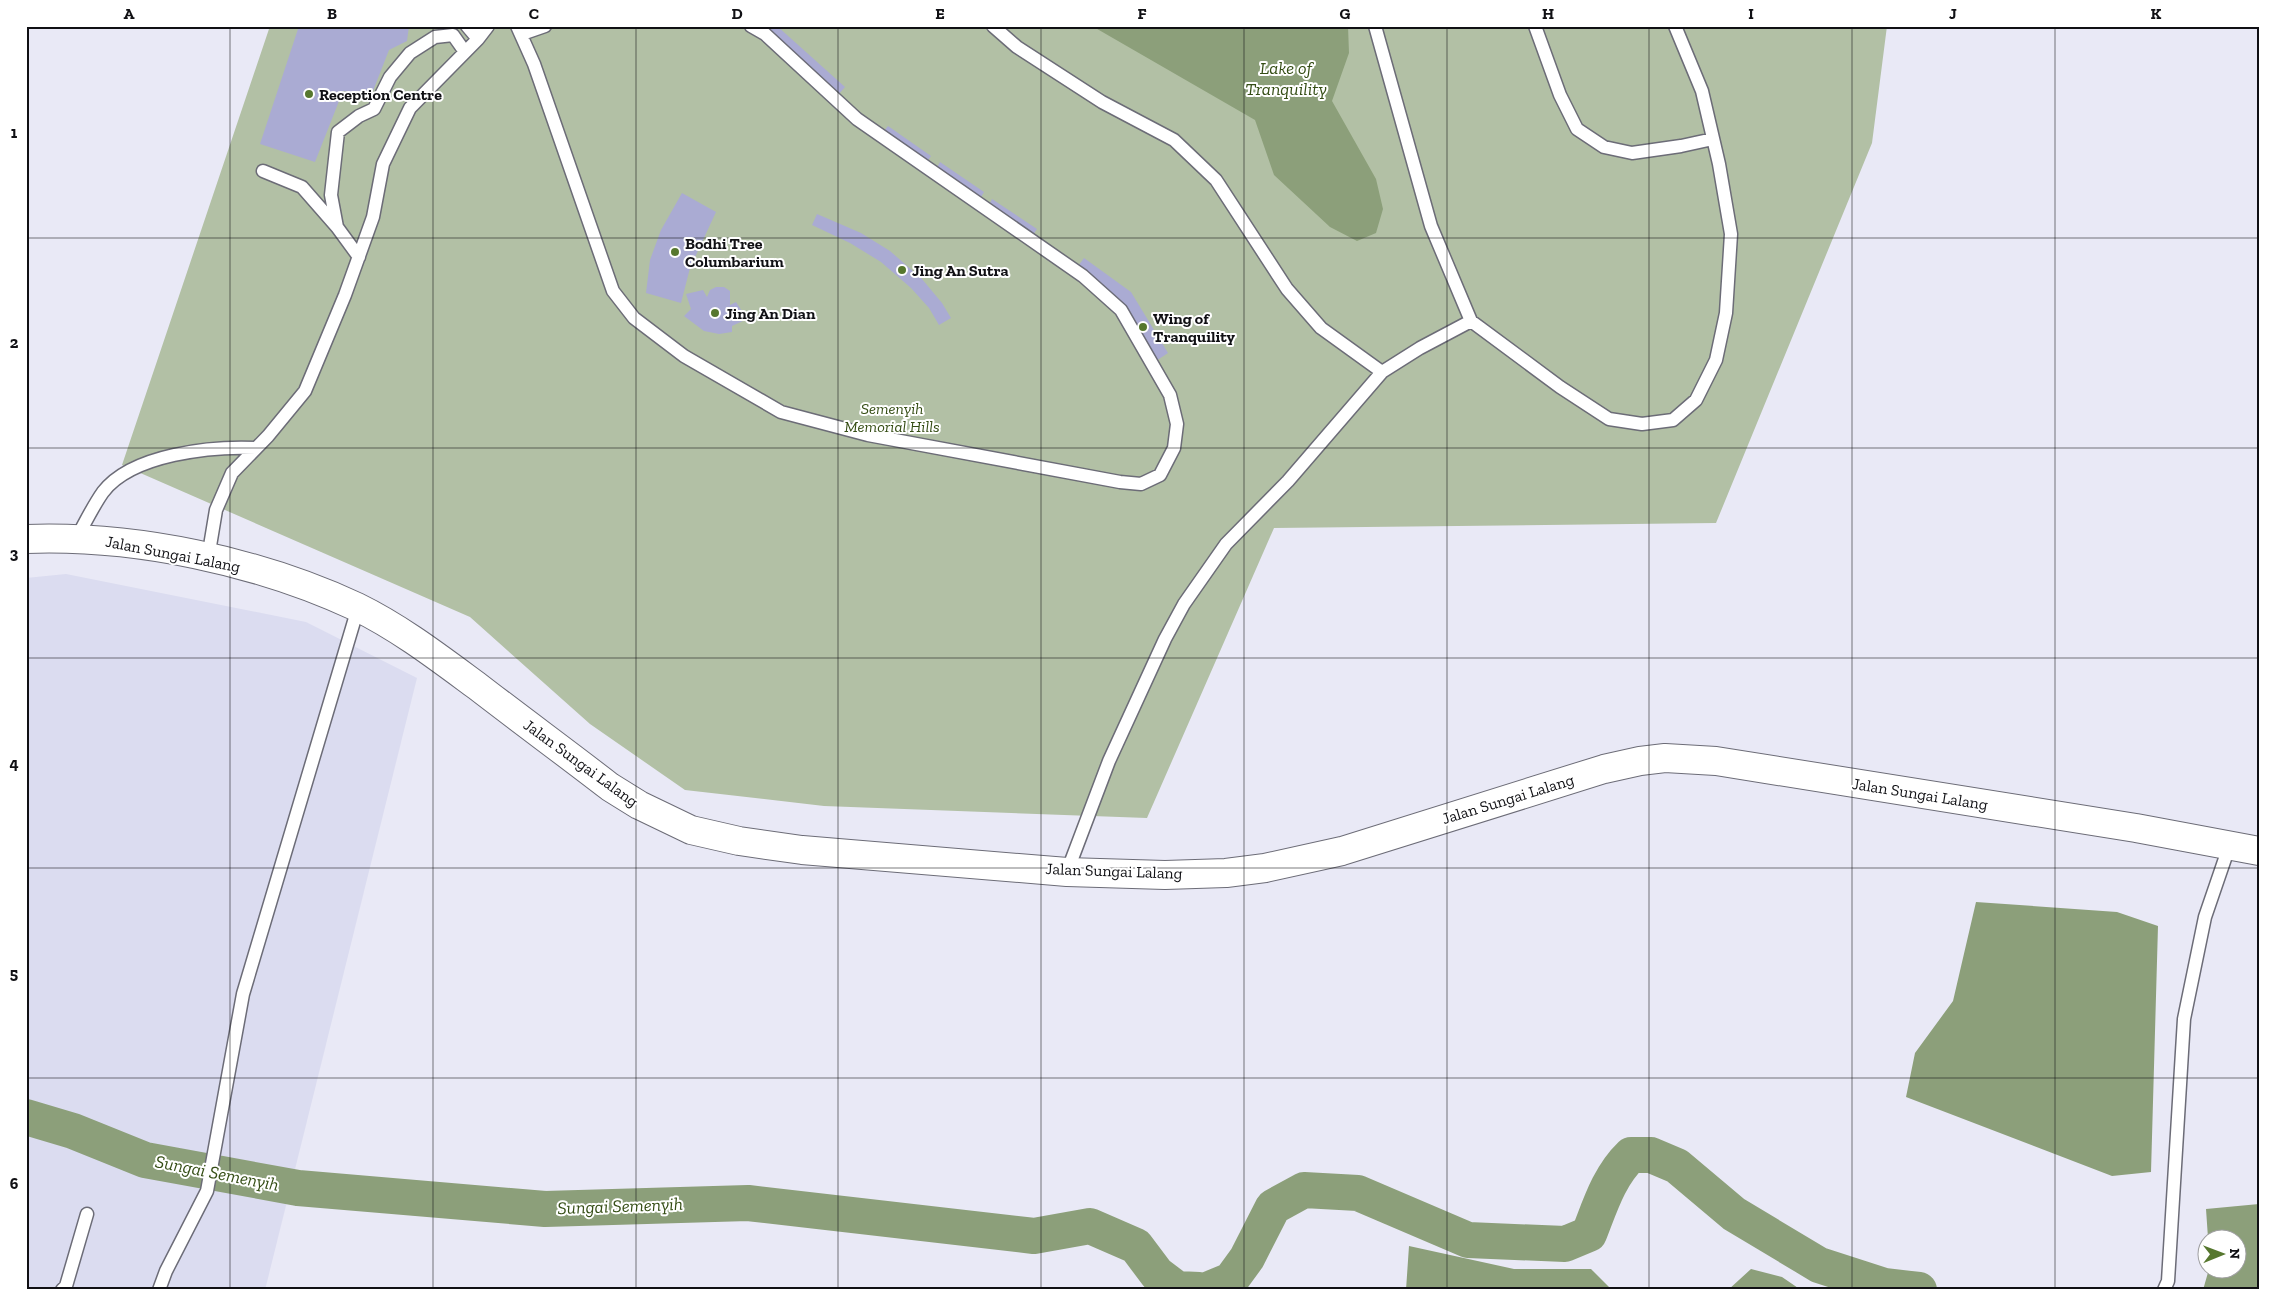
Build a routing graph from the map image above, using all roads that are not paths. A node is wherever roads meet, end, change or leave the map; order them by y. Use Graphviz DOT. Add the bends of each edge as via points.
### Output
graph roads {
  1 [pos="467,26"];
  2 [pos="488,26"];
  3 [pos="545,26"];
  4 [pos="751,26"];
  5 [pos="993,26"];
  6 [pos="1375,26"];
  7 [pos="1535,26"];
  8 [pos="1675,26"];
  9 [pos="519,30"];
  10 [pos="478,39"];
  11 [pos="465,52"];
  12 [pos="1713,138"];
  13 [pos="263,171"];
  14 [pos="336,227"];
  15 [pos="359,257"];
  16 [pos="1470,321"];
  17 [pos="1382,372"];
  18 [pos="256,448"];
  19 [pos="76,539"];
  20 [pos="26,540"];
  21 [pos="208,558"];
  22 [pos="358,608"];
  23 [pos="2230,844"];
  24 [pos="2259,851"];
  25 [pos="1067,872"];
  26 [pos="87,1214"];
  27 [pos="62,1290"];
  28 [pos="159,1290"];
  29 [pos="2164,1290"];
  1 -- 10 [label="lane"];
  2 -- 10 [label="lane"];
  3 -- 9 [label="lane"];
  4 -- 9 [label="lane" via="765,34 857,119 1084,276 1121,310 1150,356 1172,402 1177,424 1174,448 1160,475 1141,484 1120,482 868,435 781,412 684,356 634,318 612,291"];
  5 -- 17 [label="lane" via="1017,47 1102,102 1174,140 1216,180 1287,289 1321,328"];
  6 -- 16 [label="lane" via="1431,226"];
  7 -- 12 [label="lane" via="1560,95 1577,129 1604,147 1632,153"];
  8 -- 12 [label="lane" via="1702,92"];
  10 -- 11 [label="lane"];
  11 -- 14 [label="lane" via="453,35 435,37 410,53 390,77 374,109 338,132 331,195"];
  11 -- 15 [label="lane" via="410,108 383,164 373,217"];
  12 -- 16 [label="lane" via="1731,234 1726,313 1716,360 1696,400 1673,420 1642,424 1609,419"];
  13 -- 14 [label="lane" via="302,187"];
  14 -- 15 [label="lane"];
  15 -- 18 [label="lane" via="305,390"];
  16 -- 17 [label="lane"];
  17 -- 25 [label="lane" via="1288,481 1226,544 1184,604 1109,762"];
  18 -- 19 [label="lane" via="226,446 170,456 123,475 104,491"];
  18 -- 21 [label="lane" via="232,473 216,510"];
  19 -- 20 [label="street, Jalan Sungai Lalang"];
  19 -- 21 [label="street, Jalan Sungai Lalang"];
  21 -- 22 [label="street, Jalan Sungai Lalang" via="273,576"];
  22 -- 25 [label="street, Jalan Sungai Lalang" via="432,653 610,787 691,830 802,850"];
  22 -- 28 [label="lane" via="244,994 207,1190"];
  23 -- 24 [label="street, Jalan Sungai Lalang"];
  23 -- 25 [label="street, Jalan Sungai Lalang" via="1716,761 1666,758 1604,769 1342,851 1265,868 1226,873"];
  23 -- 29 [label="lane" via="2205,917 2184,1019 2168,1282"];
  26 -- 27 [label="lane" via="66,1286"];
}
